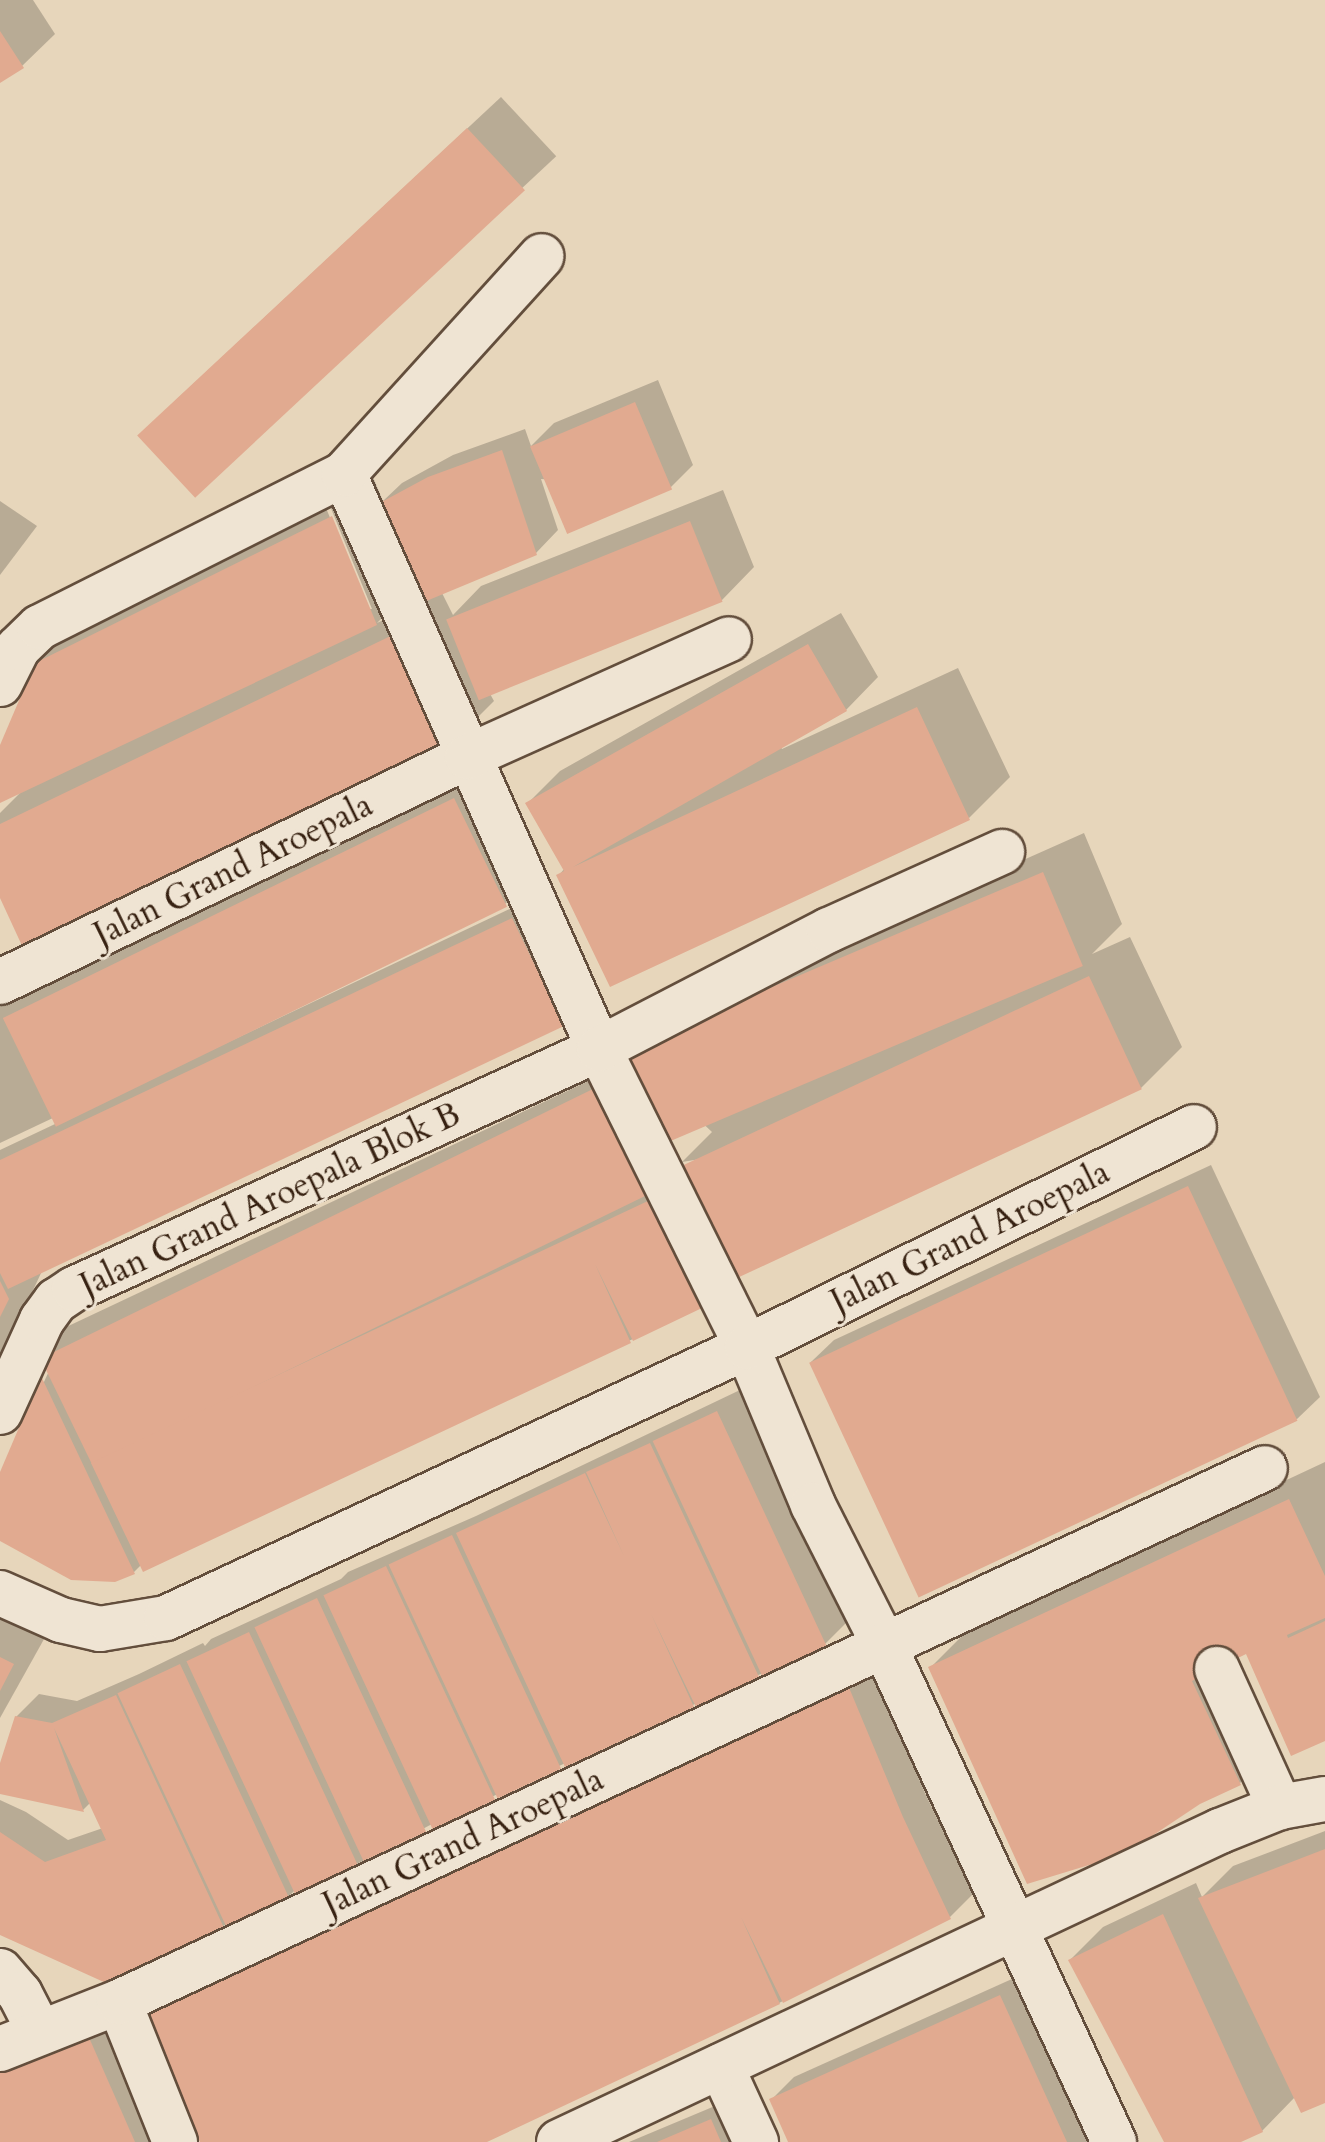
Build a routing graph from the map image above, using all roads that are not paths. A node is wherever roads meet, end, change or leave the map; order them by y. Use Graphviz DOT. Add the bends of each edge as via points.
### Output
graph roads {
  1 [pos="542,256"];
  2 [pos="344,474"];
  3 [pos="729,639"];
  4 [pos="0,684"];
  5 [pos="467,757"];
  6 [pos="1002,852"];
  7 [pos="0,982"];
  8 [pos="599,1049"];
  9 [pos="1194,1127"];
  10 [pos="747,1347"];
  11 [pos="0,1412"];
  12 [pos="1265,1468"];
  13 [pos="0,1593"];
  14 [pos="884,1645"];
  15 [pos="1217,1669"];
  16 [pos="1325,1799"];
  17 [pos="1280,1807"];
  18 [pos="1016,1927"];
  19 [pos="0,1971"];
  20 [pos="119,2002"];
  21 [pos="39,2031"];
  22 [pos="0,2049"];
  23 [pos="721,2066"];
  24 [pos="175,2142"];
  25 [pos="559,2142"];
  26 [pos="756,2142"];
  27 [pos="1114,2142"];
  1 -- 2 [label="street"];
  2 -- 4 [label="street" via="40,627 18,648"];
  2 -- 5 [label="street"];
  3 -- 5 [label="street, Jalan Grand Aroepala"];
  5 -- 7 [label="street, Jalan Grand Aroepala"];
  5 -- 8 [label="street"];
  6 -- 8 [label="street" via="829,930"];
  8 -- 10 [label="street"];
  8 -- 11 [label="street, Jalan Grand Aroepala Blok B" via="74,1289 42,1320"];
  9 -- 10 [label="street, Jalan Grand Aroepala"];
  10 -- 13 [label="street, Jalan Grand Aroepala" via="166,1618 100,1629 61,1620"];
  10 -- 14 [label="street" via="813,1505"];
  12 -- 14 [label="street, Jalan Grand Aroepala"];
  14 -- 18 [label="street"];
  14 -- 20 [label="street, Jalan Grand Aroepala"];
  15 -- 17 [label="street"];
  16 -- 17 [label="street"];
  17 -- 18 [label="street"];
  18 -- 23 [label="street"];
  18 -- 27 [label="street"];
  19 -- 21 [label="street" via="20,1994"];
  20 -- 21 [label="street, Jalan Grand Aroepala"];
  20 -- 24 [label="street"];
  21 -- 22 [label="street, Jalan Grand Aroepala"];
  23 -- 25 [label="street"];
  23 -- 26 [label="street"];
}
